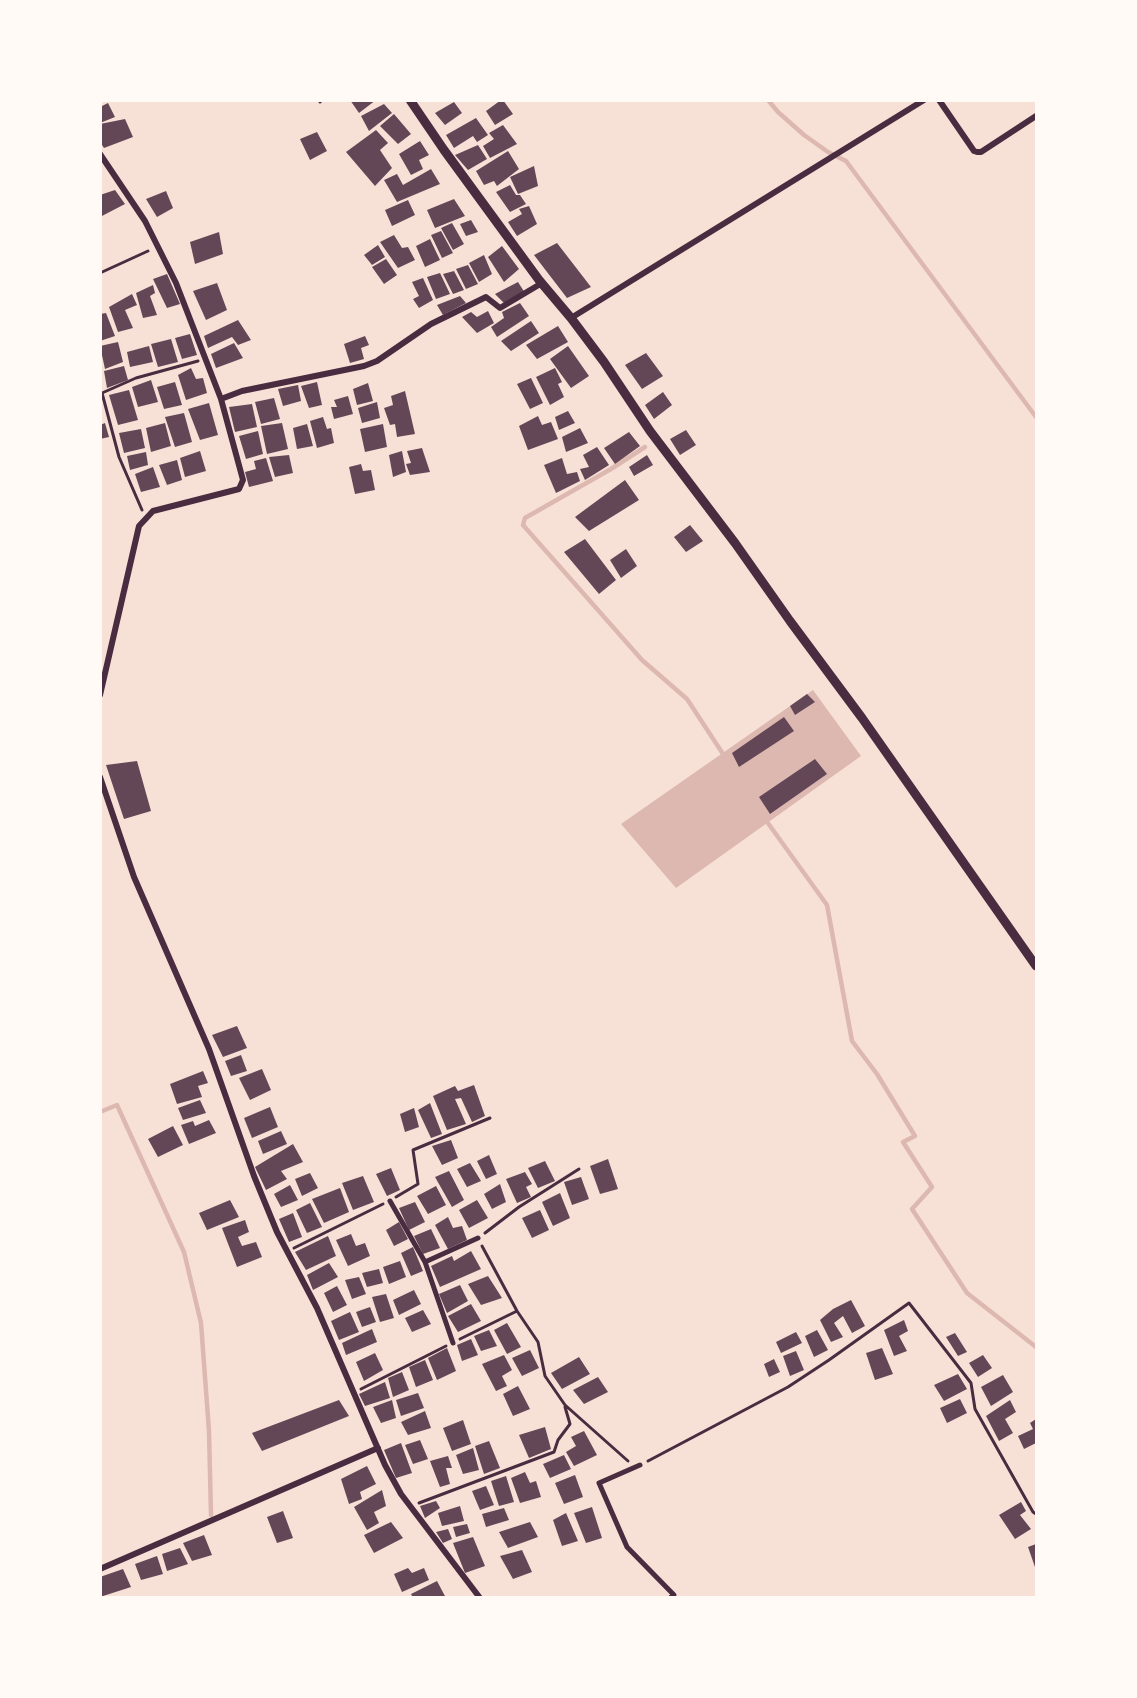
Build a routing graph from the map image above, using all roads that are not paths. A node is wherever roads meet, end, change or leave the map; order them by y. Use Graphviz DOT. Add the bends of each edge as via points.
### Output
graph roads {
  1 [pos="410,100"];
  2 [pos="924,100"];
  3 [pos="939,100"];
  4 [pos="1036,116"];
  5 [pos="100,154"];
  6 [pos="542,283"];
  7 [pos="571,318"];
  8 [pos="221,399"];
  9 [pos="100,694"];
  10 [pos="100,777"];
  11 [pos="1036,966"];
  12 [pos="390,1201"];
  13 [pos="478,1238"];
  14 [pos="424,1262"];
  15 [pos="453,1342"];
  16 [pos="378,1448"];
  17 [pos="640,1465"];
  18 [pos="100,1569"];
  19 [pos="480,1598"];
  20 [pos="670,1598"];
  1 -- 6 [label="street"];
  2 -- 7 [label="street"];
  3 -- 4 [label="street" via="977,152"];
  5 -- 8 [label="street" via="158,246"];
  6 -- 7 [label="street"];
  6 -- 8 [label="street" via="500,308 486,297 432,324 364,366 242,391"];
  7 -- 11 [label="street" via="862,718"];
  8 -- 9 [label="street" via="243,480 239,489 153,511 139,526"];
  10 -- 16 [label="street" via="134,877 209,1048 277,1232 317,1308"];
  12 -- 14 [label="street"];
  13 -- 14 [label="street"];
  14 -- 15 [label="street"];
  16 -- 18 [label="street"];
  16 -- 19 [label="street" via="410,1506"];
  17 -- 20 [label="street" via="599,1483 627,1547 674,1595"];
}
